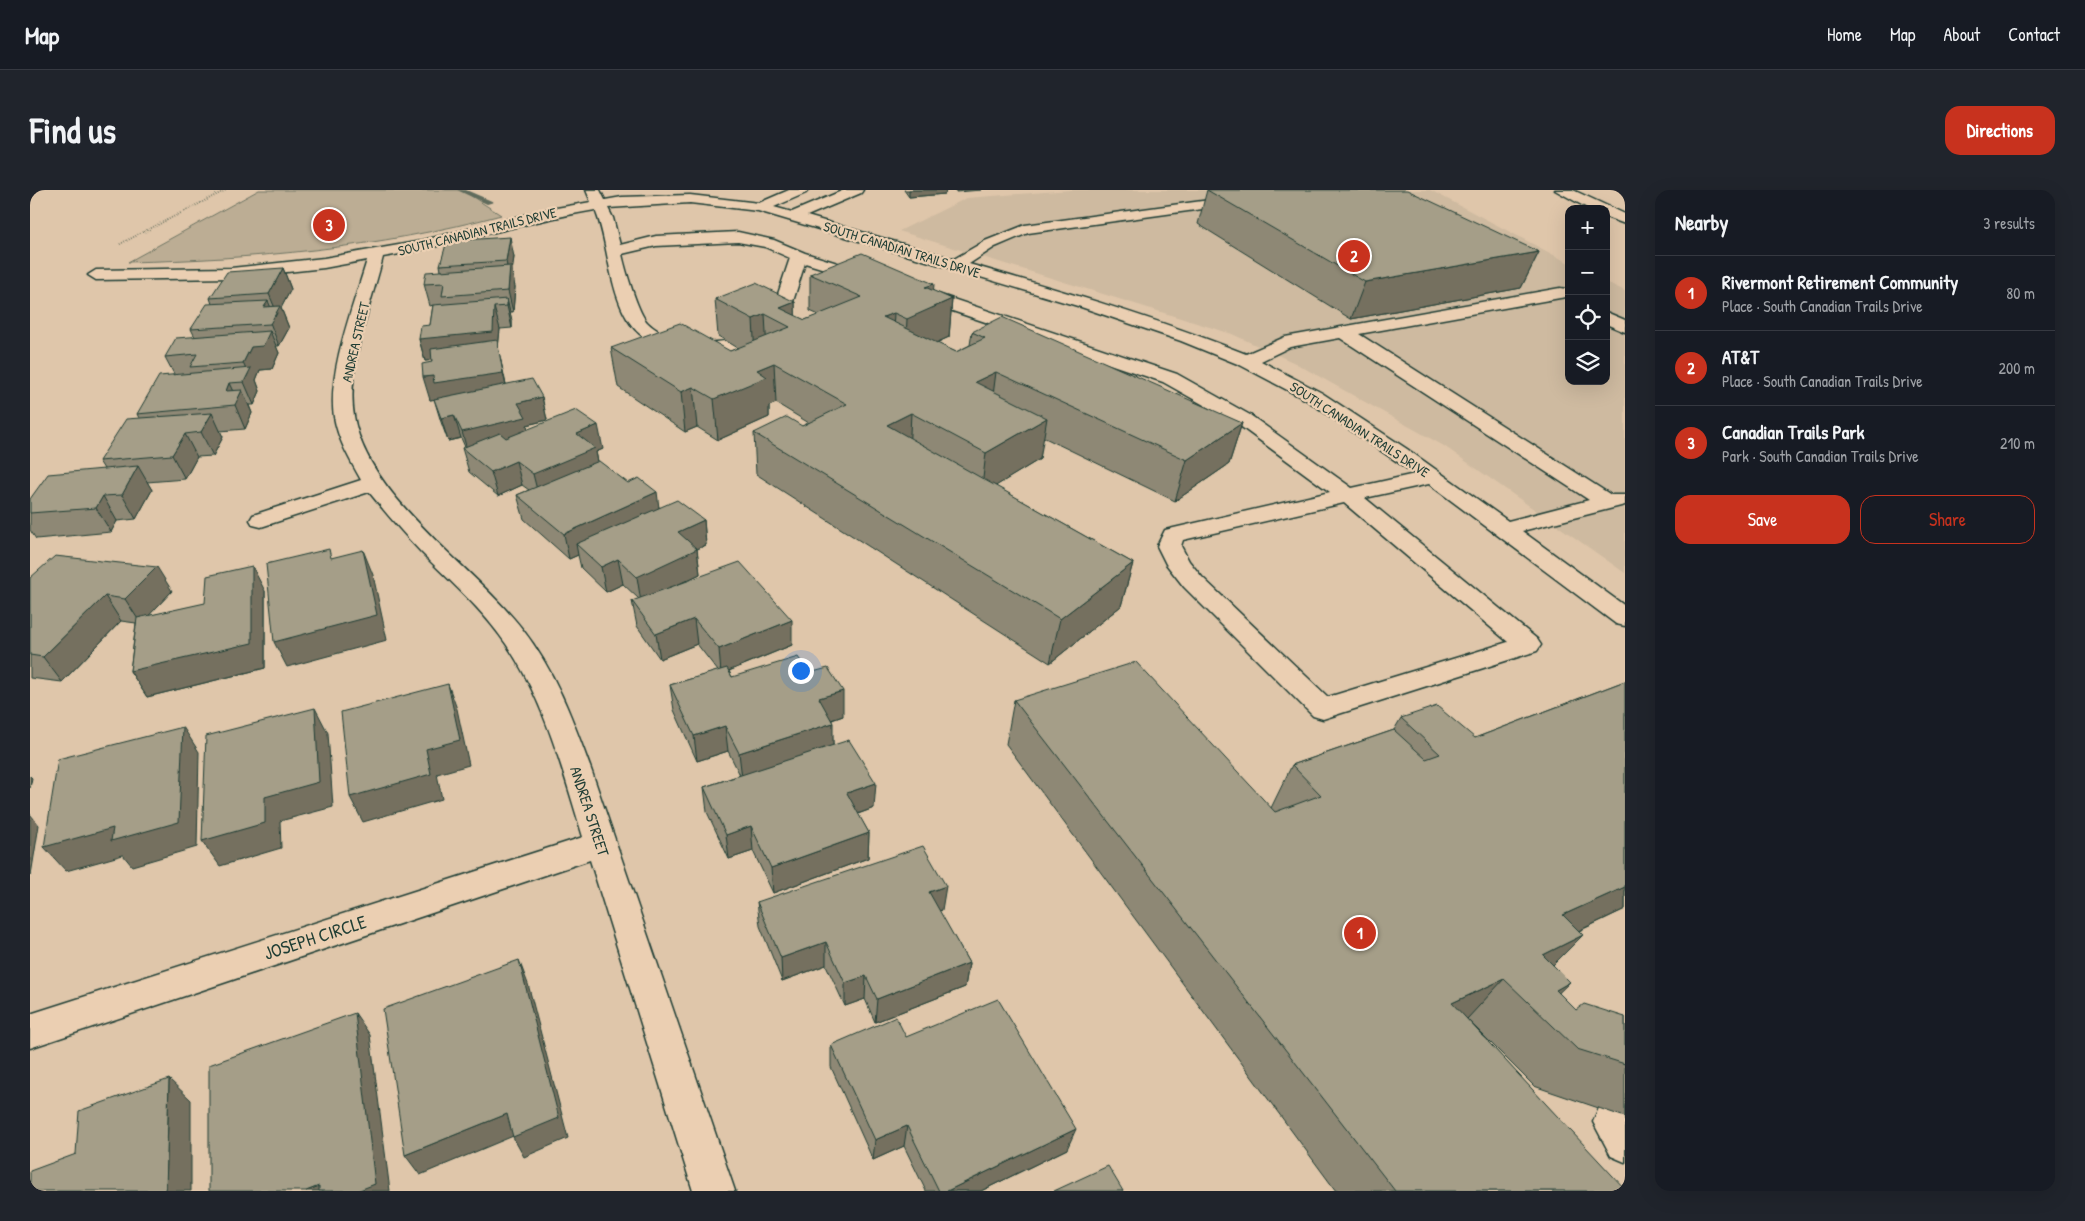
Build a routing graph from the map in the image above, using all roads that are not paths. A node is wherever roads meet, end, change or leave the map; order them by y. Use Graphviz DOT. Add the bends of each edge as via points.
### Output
graph roads {
  1 [pos="801,190"];
  2 [pos="856,190"];
  3 [pos="1562,190"];
  4 [pos="596,197"];
  5 [pos="1256,198"];
  6 [pos="1594,205"];
  7 [pos="654,206"];
  8 [pos="761,207"];
  9 [pos="1610,213"];
  10 [pos="795,216"];
  11 [pos="1625,220"];
  12 [pos="666,241"];
  13 [pos="614,251"];
  14 [pos="376,255"];
  15 [pos="799,256"];
  16 [pos="956,265"];
  17 [pos="96,275"];
  18 [pos="1535,281"];
  19 [pos="884,282"];
  20 [pos="903,289"];
  21 [pos="1565,296"];
  22 [pos="1610,319"];
  23 [pos="776,327"];
  24 [pos="1625,327"];
  25 [pos="1343,332"];
  26 [pos="730,346"];
  27 [pos="1247,361"];
  28 [pos="1433,477"];
  29 [pos="374,483"];
  30 [pos="1348,495"];
  31 [pos="1616,500"];
  32 [pos="261,520"];
  33 [pos="1505,529"];
  34 [pos="1625,618"];
  35 [pos="601,844"];
  36 [pos="30,1031"];
  37 [pos="714,1191"];
  1 -- 8 [label="main road"];
  2 -- 10 [label="main road"];
  3 -- 6 [label="main road"];
  4 -- 7 [label="main road, SOUTH CANADIAN TRAILS DRIVE"];
  4 -- 13 [label="main road" via="606,218"];
  4 -- 14 [label="main road, SOUTH CANADIAN TRAILS DRIVE"];
  5 -- 16 [label="main road" via="1025,229 990,244"];
  7 -- 8 [label="main road, SOUTH CANADIAN TRAILS DRIVE" via="714,200"];
  7 -- 12 [label="main road"];
  8 -- 10 [label="main road, SOUTH CANADIAN TRAILS DRIVE"];
  9 -- 11 [label="main road"];
  10 -- 16 [label="main road, SOUTH CANADIAN TRAILS DRIVE"];
  12 -- 13 [label="main road"];
  12 -- 15 [label="main road" via="738,237 769,244"];
  13 -- 26 [label="main road" via="618,274 639,325 662,340 700,349"];
  14 -- 17 [label="main road, SOUTH CANADIAN TRAILS DRIVE" via="231,273"];
  14 -- 29 [label="main road, ANDREA STREET" via="349,357 343,416"];
  15 -- 19 [label="main road"];
  15 -- 23 [label="main road"];
  16 -- 27 [label="main road, SOUTH CANADIAN TRAILS DRIVE" via="1086,303"];
  18 -- 21 [label="main road"];
  20 -- 30 [label="main road" via="1170,378 1243,419"];
  21 -- 25 [label="main road"];
  22 -- 24 [label="main road"];
  25 -- 27 [label="main road" via="1286,342"];
  25 -- 31 [label="main road"];
  27 -- 28 [label="main road, SOUTH CANADIAN TRAILS DRIVE" via="1315,397"];
  28 -- 30 [label="main road"];
  28 -- 33 [label="main road, SOUTH CANADIAN TRAILS DRIVE"];
  29 -- 32 [label="main road"];
  29 -- 35 [label="main road, ANDREA STREET" via="404,520 490,607 533,665 582,780"];
  30 -- 30 [label="main road" via="1180,534 1173,536 1169,546 1193,582 1323,709 1528,645"];
  31 -- 33 [label="main road"];
  33 -- 34 [label="main road, SOUTH CANADIAN TRAILS DRIVE"];
  35 -- 36 [label="main road, JOSEPH CIRCLE"];
  35 -- 37 [label="main road, ANDREA STREET"];
}
